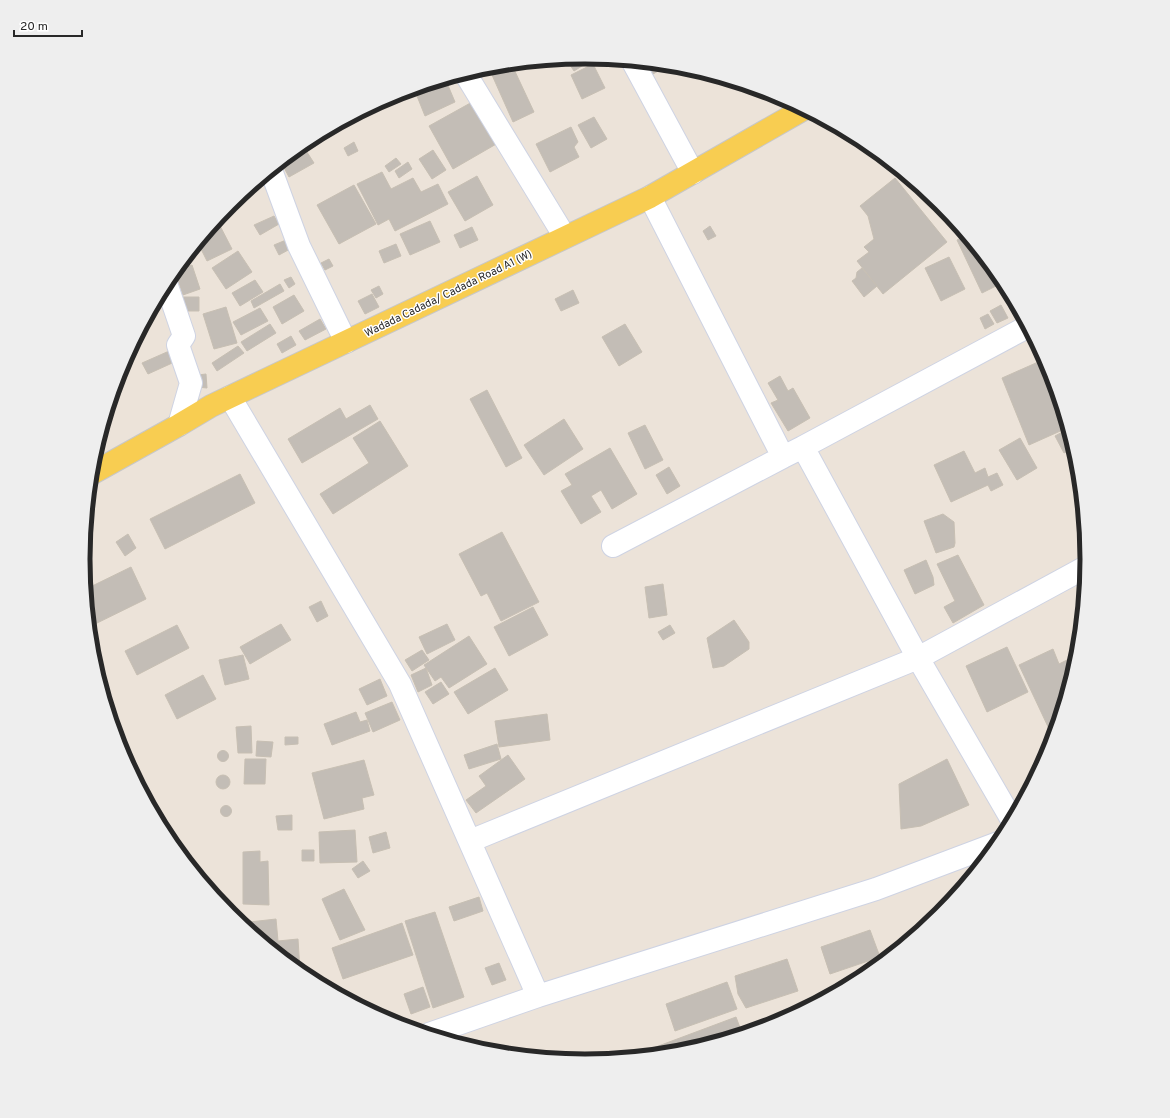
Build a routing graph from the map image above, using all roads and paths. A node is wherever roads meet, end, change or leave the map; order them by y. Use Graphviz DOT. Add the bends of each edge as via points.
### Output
graph roads {
  1 [pos="636,67"];
  2 [pos="469,78"];
  3 [pos="798,112"];
  4 [pos="693,173"];
  5 [pos="273,175"];
  6 [pos="650,197"];
  7 [pos="565,237"];
  8 [pos="169,291"];
  9 [pos="1023,329"];
  10 [pos="346,342"];
  11 [pos="230,397"];
  12 [pos="179,425"];
  13 [pos="803,447"];
  14 [pos="783,457"];
  15 [pos="99,470"];
  16 [pos="613,546"];
  17 [pos="1080,571"];
  18 [pos="918,658"];
  19 [pos="1009,815"];
  20 [pos="470,841"];
  21 [pos="988,847"];
  22 [pos="538,996"];
  23 [pos="437,1031"];
  1 -- 4 [label="street"];
  2 -- 7 [label="street"];
  3 -- 4 [label="main road, Wadada Cadada/ Cadada Road A1 (W)"];
  4 -- 6 [label="main road, Wadada Cadada/ Cadada Road A1 (W)"];
  5 -- 10 [label="street" via="299,246"];
  6 -- 7 [label="main road, Wadada Cadada/ Cadada Road A1 (W)"];
  6 -- 14 [label="street"];
  7 -- 10 [label="main road, Wadada Cadada/ Cadada Road A1 (W)"];
  8 -- 12 [label="street" via="184,336 178,344 191,383"];
  9 -- 13 [label="street"];
  10 -- 11 [label="main road, Wadada Cadada/ Cadada Road A1 (W)"];
  11 -- 12 [label="main road, Wadada Cadada/ Cadada Road A1 (W)"];
  11 -- 20 [label="street" via="400,684"];
  12 -- 15 [label="main road, Wadada Cadada/ Cadada Road A1 (W)"];
  13 -- 14 [label="street"];
  13 -- 18 [label="street"];
  14 -- 16 [label="street"];
  17 -- 18 [label="street"];
  18 -- 19 [label="street"];
  18 -- 20 [label="street"];
  20 -- 22 [label="street"];
  21 -- 22 [label="street" via="876,889"];
  22 -- 23 [label="street"];
}
